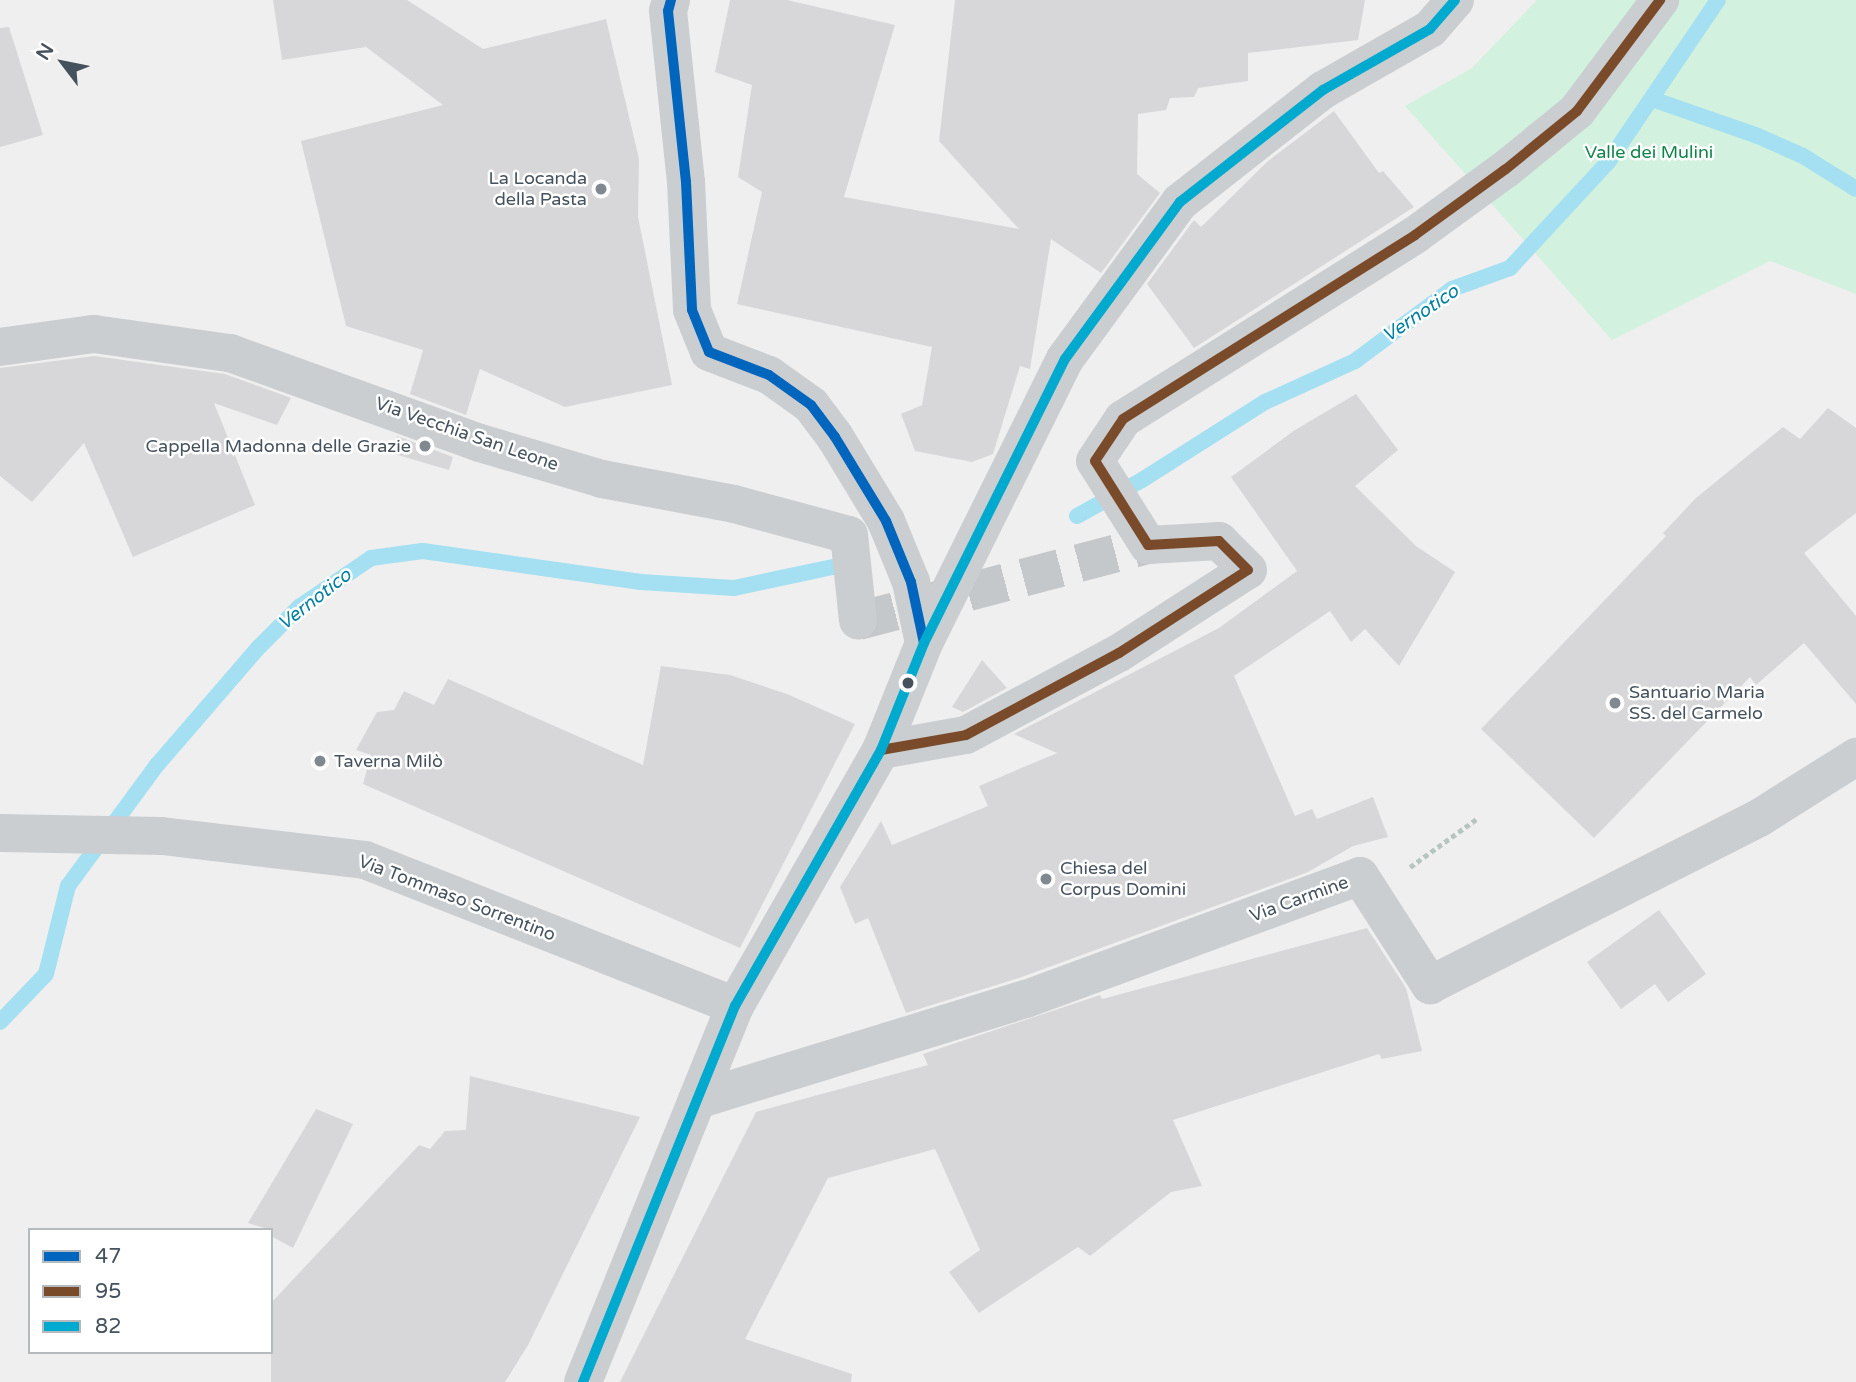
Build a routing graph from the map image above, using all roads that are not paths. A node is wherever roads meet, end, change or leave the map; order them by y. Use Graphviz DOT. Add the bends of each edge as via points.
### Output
graph roads {
  1 [pos="671,0"];
  2 [pos="1455,0"];
  3 [pos="1660,0"];
  4 [pos="0,347"];
  5 [pos="858,621"];
  6 [pos="924,643"];
  7 [pos="881,750"];
  8 [pos="1856,757"];
  9 [pos="15,831"];
  10 [pos="735,1006"];
  11 [pos="697,1100"];
  12 [pos="583,1382"];
  1 -- 6 [label="street" via="668,11 692,310 709,352 769,375 811,405 835,437 886,522 911,582"];
  2 -- 6 [label="street" via="1430,29 1323,90 1180,202 1065,359"];
  3 -- 7 [label="street" via="1577,111 1516,161 1415,235 1123,419 1095,461 1149,545 1219,541 1248,570 1119,653 966,735"];
  4 -- 5 [label="street, Via Vecchia San Leone" via="94,334 230,353 480,443 602,479 734,504 849,535"];
  6 -- 7 [label="street"];
  7 -- 10 [label="street"];
  8 -- 11 [label="street, Via Carmine" via="1759,818 1430,985 1360,876 1026,999"];
  9 -- 10 [label="street, Via Tommaso Sorrentino" via="162,836 365,860"];
  10 -- 11 [label="street"];
  11 -- 12 [label="street"];
}
